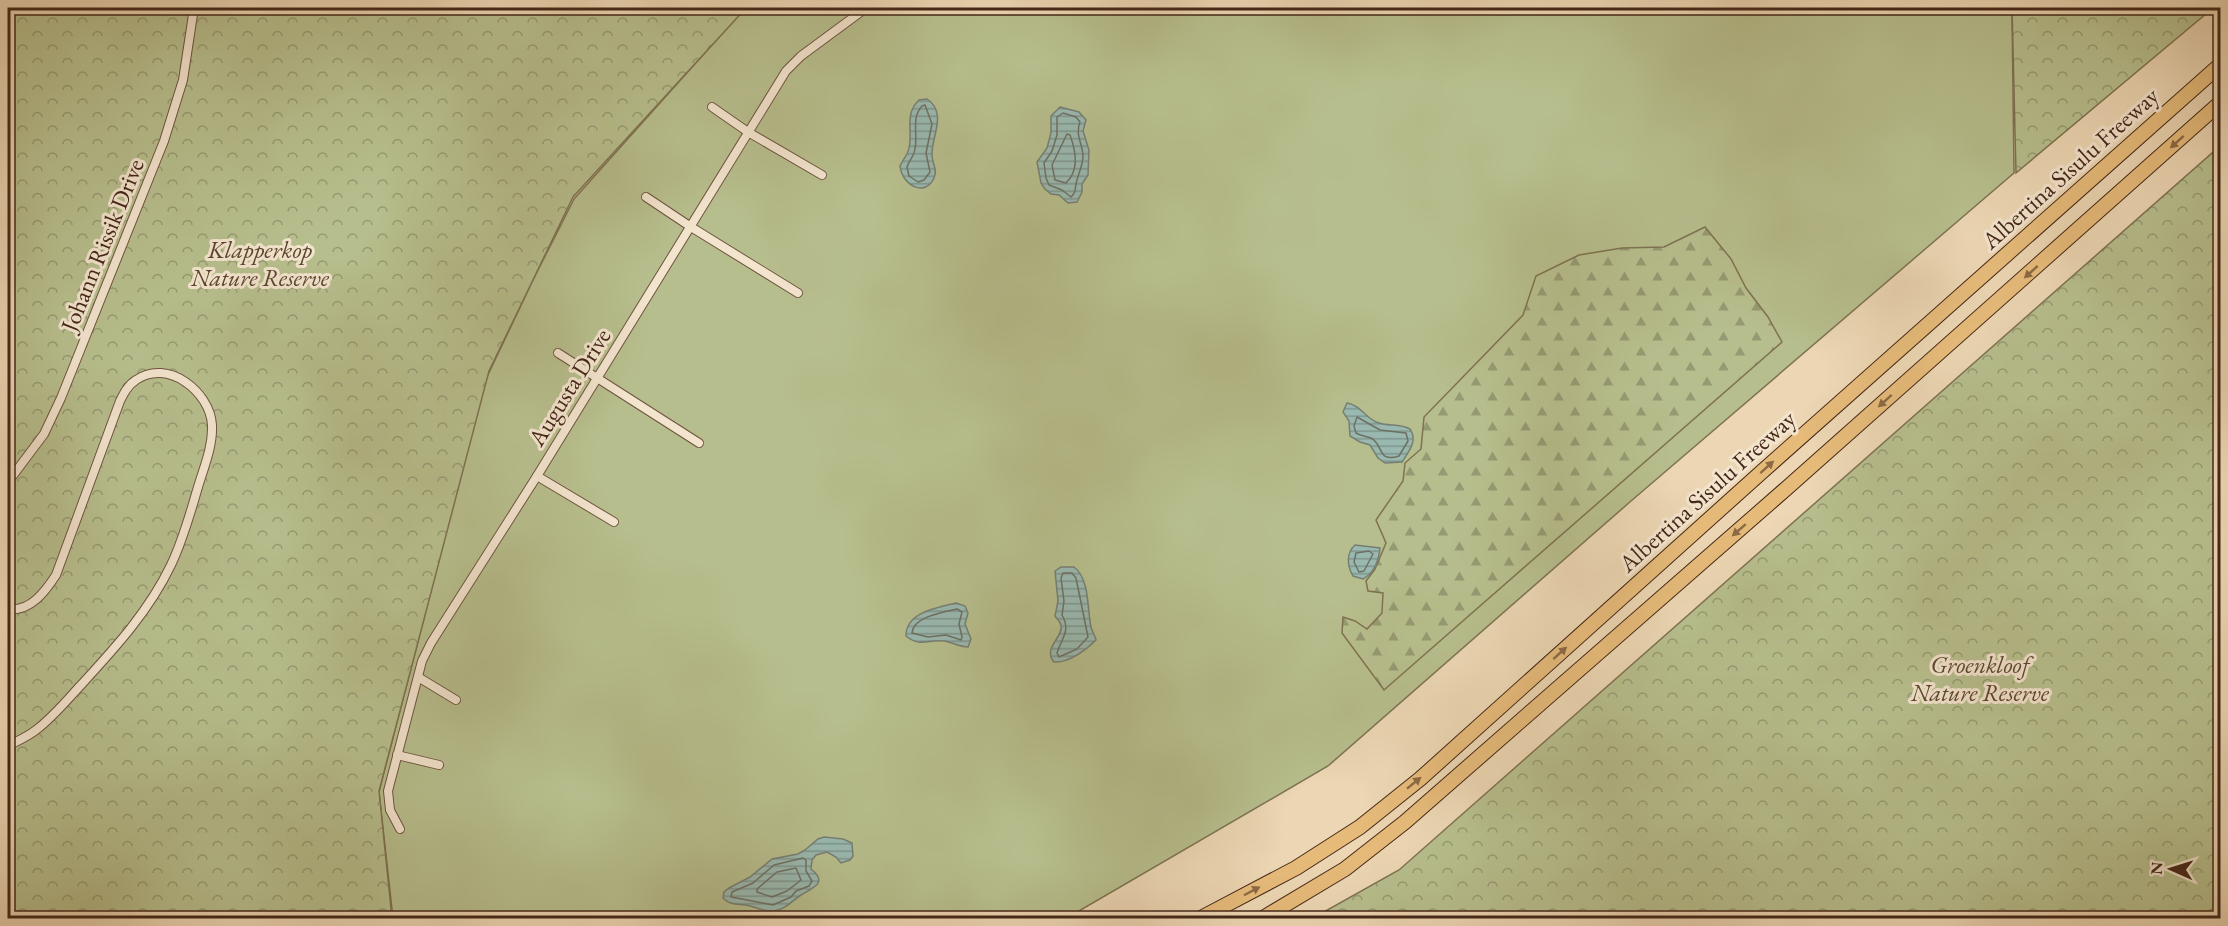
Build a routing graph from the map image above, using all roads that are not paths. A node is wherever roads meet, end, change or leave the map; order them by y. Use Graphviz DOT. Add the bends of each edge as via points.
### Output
graph roads {
  1 [pos="194,8"];
  2 [pos="866,8"];
  3 [pos="2220,65"];
  4 [pos="2220,103"];
  5 [pos="712,107"];
  6 [pos="748,132"];
  7 [pos="822,175"];
  8 [pos="646,197"];
  9 [pos="691,227"];
  10 [pos="798,293"];
  11 [pos="558,353"];
  12 [pos="596,379"];
  13 [pos="699,443"];
  14 [pos="537,476"];
  15 [pos="8,482"];
  16 [pos="614,522"];
  17 [pos="8,609"];
  18 [pos="418,677"];
  19 [pos="456,700"];
  20 [pos="8,746"];
  21 [pos="397,755"];
  22 [pos="439,765"];
  23 [pos="400,829"];
  24 [pos="1201,918"];
  25 [pos="1263,918"];
  1 -- 15 [label="street, Johann Rissik Drive" via="183,80 164,141 61,398 44,434"];
  2 -- 6 [label="street, Augusta Drive" via="793,63"];
  24 -- 3 [label="highway, Albertina Sisulu Freeway, one-way" via="1296,868 1360,827 1420,779"];
  4 -- 25 [label="highway, Albertina Sisulu Freeway, one-way" via="1405,822 1345,869"];
  5 -- 6 [label="street"];
  6 -- 7 [label="street"];
  6 -- 9 [label="street, Augusta Drive"];
  8 -- 9 [label="street"];
  9 -- 10 [label="street"];
  9 -- 12 [label="street, Augusta Drive"];
  11 -- 12 [label="street"];
  12 -- 13 [label="street"];
  12 -- 14 [label="street, Augusta Drive"];
  14 -- 16 [label="street"];
  14 -- 18 [label="street, Augusta Drive" via="431,643"];
  17 -- 20 [label="street" via="31,604 45,594 56,575 127,387 137,379 157,373 171,375 191,386 209,410 212,441 171,565 154,597 116,647 36,730"];
  18 -- 19 [label="street"];
  18 -- 21 [label="street, Augusta Drive"];
  21 -- 22 [label="street"];
  21 -- 23 [label="street, Augusta Drive" via="387,797"];
}
